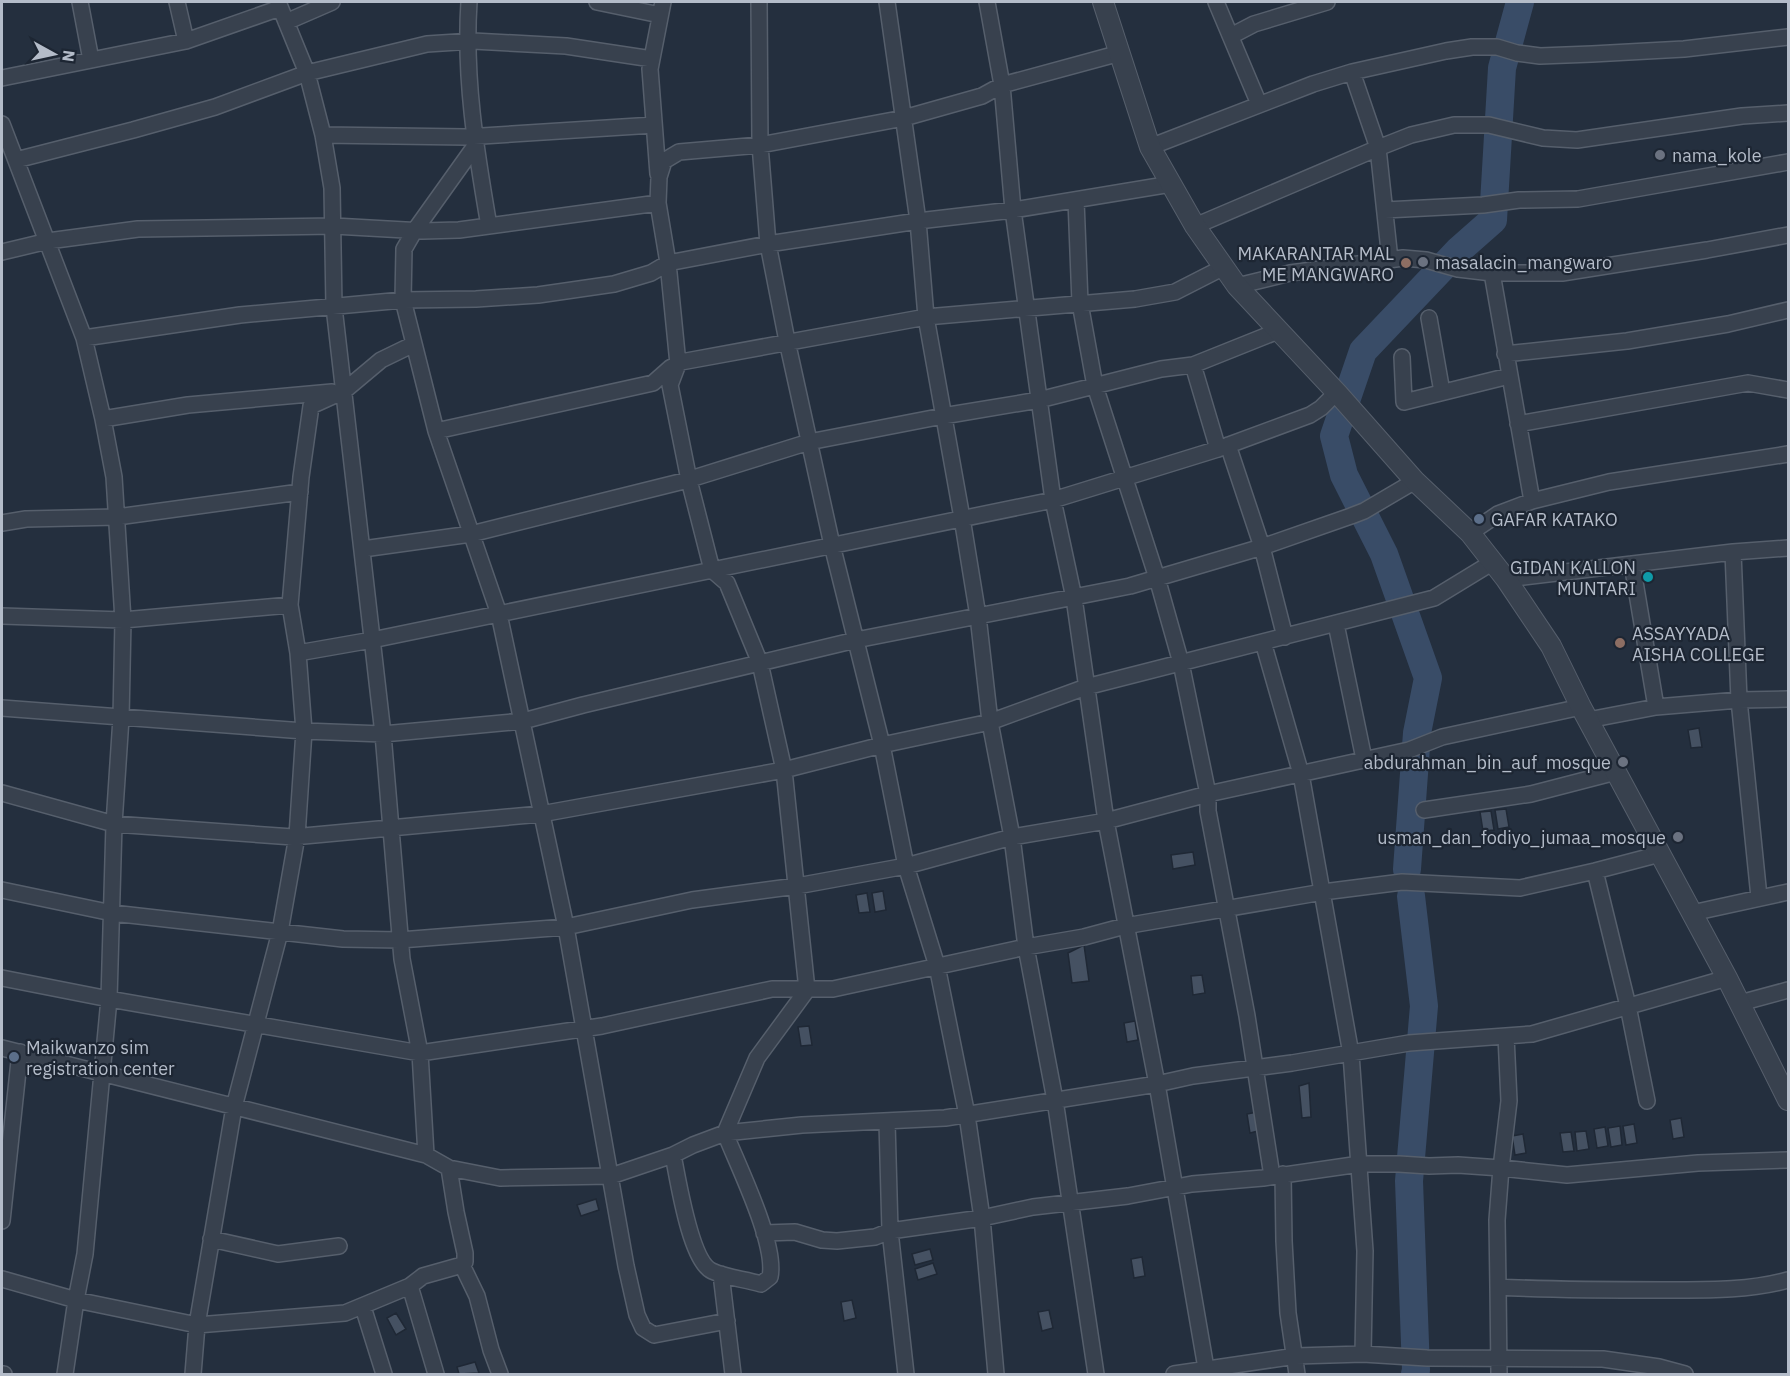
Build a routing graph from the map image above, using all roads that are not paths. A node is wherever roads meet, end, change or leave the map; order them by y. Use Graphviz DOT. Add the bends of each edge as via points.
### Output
graph roads {
  1 [pos="80,2"];
  2 [pos="177,2"];
  3 [pos="332,2"];
  4 [pos="469,2"];
  5 [pos="597,2"];
  6 [pos="759,2"];
  7 [pos="887,2"];
  8 [pos="987,2"];
  9 [pos="1102,2"];
  10 [pos="1216,2"];
  11 [pos="1327,2"];
  12 [pos="662,8"];
  13 [pos="281,10"];
  14 [pos="1231,36"];
  15 [pos="1788,37"];
  16 [pos="186,42"];
  17 [pos="466,42"];
  18 [pos="1120,53"];
  19 [pos="652,59"];
  20 [pos="90,60"];
  21 [pos="1352,72"];
  22 [pos="307,73"];
  23 [pos="2,78"];
  24 [pos="1002,85"];
  25 [pos="1259,104"];
  26 [pos="1788,112"];
  27 [pos="904,118"];
  28 [pos="2,124"];
  29 [pos="654,125"];
  30 [pos="323,135"];
  31 [pos="474,141"];
  32 [pos="760,145"];
  33 [pos="1150,147"];
  34 [pos="1378,148"];
  35 [pos="16,160"];
  36 [pos="1788,162"];
  37 [pos="659,177"];
  38 [pos="1171,184"];
  39 [pos="1076,200"];
  40 [pos="658,203"];
  41 [pos="1013,210"];
  42 [pos="1385,210"];
  43 [pos="918,221"];
  44 [pos="334,226"];
  45 [pos="489,226"];
  46 [pos="1194,226"];
  47 [pos="415,230"];
  48 [pos="1788,235"];
  49 [pos="48,240"];
  50 [pos="768,244"];
  51 [pos="2,252"];
  52 [pos="1390,260"];
  53 [pos="668,263"];
  54 [pos="1224,267"];
  55 [pos="1492,273"];
  56 [pos="1237,286"];
  57 [pos="403,300"];
  58 [pos="1080,303"];
  59 [pos="334,307"];
  60 [pos="1028,307"];
  61 [pos="1788,310"];
  62 [pos="926,317"];
  63 [pos="1429,318"];
  64 [pos="1278,331"];
  65 [pos="84,338"];
  66 [pos="787,342"];
  67 [pos="414,344"];
  68 [pos="1505,354"];
  69 [pos="1402,357"];
  70 [pos="678,364"];
  71 [pos="1193,365"];
  72 [pos="1509,376"];
  73 [pos="1095,386"];
  74 [pos="1788,390"];
  75 [pos="344,391"];
  76 [pos="1442,393"];
  77 [pos="1341,398"];
  78 [pos="1039,400"];
  79 [pos="943,416"];
  80 [pos="103,419"];
  81 [pos="1518,424"];
  82 [pos="436,431"];
  83 [pos="809,442"];
  84 [pos="1223,447"];
  85 [pos="1788,454"];
  86 [pos="1125,477"];
  87 [pos="689,480"];
  88 [pos="1415,481"];
  89 [pos="300,492"];
  90 [pos="1053,500"];
  91 [pos="1532,501"];
  92 [pos="117,517"];
  93 [pos="962,518"];
  94 [pos="2,523"];
  95 [pos="1470,532"];
  96 [pos="471,534"];
  97 [pos="832,545"];
  98 [pos="1263,547"];
  99 [pos="1788,548"];
  100 [pos="363,549"];
  101 [pos="1733,552"];
  102 [pos="1493,562"];
  103 [pos="1632,564"];
  104 [pos="712,570"];
  105 [pos="1157,578"];
  106 [pos="1506,579"];
  107 [pos="1074,598"];
  108 [pos="290,605"];
  109 [pos="499,614"];
  110 [pos="2,616"];
  111 [pos="978,616"];
  112 [pos="123,620"];
  113 [pos="1336,624"];
  114 [pos="1285,637"];
  115 [pos="372,640"];
  116 [pos="856,640"];
  117 [pos="1263,642"];
  118 [pos="298,653"];
  119 [pos="760,663"];
  120 [pos="1181,663"];
  121 [pos="1086,687"];
  122 [pos="1788,699"];
  123 [pos="1739,700"];
  124 [pos="1656,707"];
  125 [pos="2,708"];
  126 [pos="1585,713"];
  127 [pos="121,718"];
  128 [pos="523,721"];
  129 [pos="990,722"];
  130 [pos="304,731"];
  131 [pos="383,734"];
  132 [pos="882,745"];
  133 [pos="1364,759"];
  134 [pos="784,770"];
  135 [pos="1616,772"];
  136 [pos="1301,774"];
  137 [pos="2,793"];
  138 [pos="1208,794"];
  139 [pos="1424,810"];
  140 [pos="541,814"];
  141 [pos="1106,821"];
  142 [pos="114,824"];
  143 [pos="390,829"];
  144 [pos="297,836"];
  145 [pos="1012,837"];
  146 [pos="1660,854"];
  147 [pos="906,866"];
  148 [pos="1595,871"];
  149 [pos="797,886"];
  150 [pos="2,890"];
  151 [pos="1323,892"];
  152 [pos="1788,892"];
  153 [pos="1759,897"];
  154 [pos="1227,908"];
  155 [pos="112,913"];
  156 [pos="1692,913"];
  157 [pos="1125,926"];
  158 [pos="566,927"];
  159 [pos="280,932"];
  160 [pos="400,940"];
  161 [pos="1026,947"];
  162 [pos="937,966"];
  163 [pos="2,978"];
  164 [pos="1727,978"];
  165 [pos="807,990"];
  166 [pos="1788,990"];
  167 [pos="109,999"];
  168 [pos="1740,1003"];
  169 [pos="1628,1006"];
  170 [pos="255,1024"];
  171 [pos="584,1029"];
  172 [pos="1506,1036"];
  173 [pos="2,1048"];
  174 [pos="20,1052"];
  175 [pos="420,1053"];
  176 [pos="1351,1054"];
  177 [pos="1255,1068"];
  178 [pos="101,1074"];
  179 [pos="1157,1084"];
  180 [pos="1786,1091"];
  181 [pos="1055,1100"];
  182 [pos="1647,1101"];
  183 [pos="234,1107"];
  184 [pos="967,1114"];
  185 [pos="887,1122"];
  186 [pos="725,1133"];
  187 [pos="426,1155"];
  188 [pos="673,1155"];
  189 [pos="1788,1160"];
  190 [pos="1360,1164"];
  191 [pos="449,1168"];
  192 [pos="1501,1168"];
  193 [pos="1278,1175"];
  194 [pos="610,1176"];
  195 [pos="1174,1188"];
  196 [pos="1070,1202"];
  197 [pos="982,1218"];
  198 [pos="2,1221"];
  199 [pos="890,1231"];
  200 [pos="764,1233"];
  201 [pos="211,1239"];
  202 [pos="339,1246"];
  203 [pos="462,1265"];
  204 [pos="721,1274"];
  205 [pos="2,1279"];
  206 [pos="1788,1280"];
  207 [pos="410,1286"];
  208 [pos="1498,1287"];
  209 [pos="76,1300"];
  210 [pos="363,1307"];
  211 [pos="726,1321"];
  212 [pos="197,1325"];
  213 [pos="1363,1354"];
  214 [pos="1296,1356"];
  215 [pos="1499,1367"];
  216 [pos="1207,1372"];
  217 [pos="65,1374"];
  218 [pos="193,1374"];
  219 [pos="384,1374"];
  220 [pos="436,1374"];
  221 [pos="500,1374"];
  222 [pos="733,1374"];
  223 [pos="906,1374"];
  224 [pos="996,1374"];
  225 [pos="1096,1374"];
  226 [pos="1174,1374"];
  227 [pos="1297,1374"];
  228 [pos="1684,1374"];
  1 -- 20 [label="street"];
  2 -- 16 [label="street"];
  3 -- 13 [label="street"];
  4 -- 17 [label="street"];
  5 -- 12 [label="street"];
  6 -- 32 [label="street"];
  7 -- 27 [label="street"];
  8 -- 24 [label="street"];
  9 -- 18 [label="street"];
  10 -- 14 [label="street"];
  11 -- 14 [label="street" via="1254,24"];
  12 -- 19 [label="street"];
  13 -- 16 [label="street"];
  13 -- 22 [label="street"];
  14 -- 25 [label="street"];
  15 -- 21 [label="street" via="1684,48 1540,56 1472,46"];
  16 -- 20 [label="street"];
  17 -- 19 [label="street" via="566,46"];
  17 -- 22 [label="street" via="427,44"];
  17 -- 31 [label="street"];
  18 -- 24 [label="street"];
  18 -- 33 [label="street"];
  19 -- 29 [label="street"];
  20 -- 23 [label="street"];
  21 -- 25 [label="street"];
  21 -- 34 [label="street"];
  22 -- 30 [label="street"];
  22 -- 35 [label="street" via="215,107"];
  24 -- 27 [label="street" via="982,96"];
  24 -- 41 [label="street"];
  25 -- 33 [label="street"];
  26 -- 34 [label="street" via="1577,140 1544,138 1489,125 1454,125"];
  27 -- 32 [label="street"];
  27 -- 43 [label="street"];
  28 -- 35 [label="street"];
  29 -- 31 [label="street"];
  29 -- 37 [label="street"];
  30 -- 31 [label="street"];
  30 -- 44 [label="street"];
  31 -- 45 [label="street"];
  31 -- 47 [label="street"];
  32 -- 37 [label="street" via="679,152 664,161"];
  32 -- 50 [label="street"];
  33 -- 38 [label="street"];
  34 -- 42 [label="street"];
  34 -- 46 [label="street"];
  35 -- 49 [label="street"];
  36 -- 42 [label="street" via="1578,199"];
  37 -- 40 [label="street"];
  38 -- 39 [label="street"];
  38 -- 46 [label="street"];
  39 -- 41 [label="street"];
  39 -- 58 [label="street"];
  40 -- 45 [label="street"];
  40 -- 53 [label="street"];
  41 -- 43 [label="street"];
  41 -- 60 [label="street"];
  42 -- 52 [label="street"];
  43 -- 50 [label="street"];
  43 -- 62 [label="street"];
  44 -- 47 [label="street"];
  44 -- 49 [label="street" via="138,229"];
  44 -- 59 [label="street"];
  45 -- 47 [label="street"];
  46 -- 54 [label="street"];
  47 -- 57 [label="street" via="404,249"];
  48 -- 55 [label="street" via="1562,273"];
  49 -- 51 [label="street"];
  49 -- 65 [label="street"];
  50 -- 53 [label="street"];
  50 -- 66 [label="street"];
  52 -- 55 [label="street" via="1425,260"];
  52 -- 56 [label="street" via="1290,273"];
  53 -- 57 [label="street" via="651,273 614,284 549,294"];
  53 -- 70 [label="street"];
  54 -- 56 [label="street"];
  54 -- 58 [label="street" via="1175,292"];
  55 -- 68 [label="street"];
  56 -- 64 [label="street"];
  57 -- 59 [label="street"];
  57 -- 67 [label="street"];
  58 -- 60 [label="street"];
  58 -- 73 [label="street"];
  59 -- 65 [label="street" via="240,315"];
  59 -- 75 [label="street"];
  60 -- 62 [label="street"];
  60 -- 78 [label="street"];
  61 -- 68 [label="street" via="1627,341"];
  62 -- 66 [label="street"];
  62 -- 79 [label="street"];
  63 -- 76 [label="street"];
  64 -- 71 [label="street"];
  64 -- 77 [label="street"];
  65 -- 80 [label="street"];
  66 -- 70 [label="street"];
  66 -- 83 [label="street"];
  67 -- 75 [label="street" via="381,360"];
  67 -- 82 [label="street"];
  68 -- 72 [label="street"];
  69 -- 76 [label="street" via="1404,402"];
  70 -- 82 [label="street" via="653,383"];
  70 -- 87 [label="street" via="670,385"];
  71 -- 73 [label="street"];
  71 -- 84 [label="street"];
  72 -- 76 [label="street"];
  72 -- 81 [label="street"];
  73 -- 78 [label="street"];
  73 -- 86 [label="street"];
  74 -- 81 [label="street" via="1748,383"];
  75 -- 80 [label="street" via="188,405"];
  75 -- 89 [label="street" via="311,406"];
  75 -- 100 [label="street"];
  77 -- 84 [label="street" via="1310,415"];
  77 -- 88 [label="street"];
  78 -- 79 [label="street"];
  78 -- 90 [label="street"];
  79 -- 83 [label="street"];
  79 -- 93 [label="street"];
  80 -- 92 [label="street"];
  81 -- 91 [label="street"];
  82 -- 96 [label="street"];
  83 -- 87 [label="street"];
  83 -- 97 [label="street"];
  84 -- 86 [label="street"];
  84 -- 98 [label="street"];
  85 -- 91 [label="street" via="1609,482"];
  86 -- 90 [label="street"];
  86 -- 105 [label="street"];
  87 -- 96 [label="street"];
  87 -- 104 [label="street"];
  88 -- 95 [label="street"];
  88 -- 98 [label="street" via="1358,513"];
  89 -- 92 [label="street"];
  89 -- 108 [label="street"];
  90 -- 93 [label="street"];
  90 -- 107 [label="street"];
  91 -- 95 [label="street" via="1498,514"];
  92 -- 94 [label="street"];
  92 -- 112 [label="street"];
  93 -- 97 [label="street"];
  93 -- 111 [label="street"];
  95 -- 102 [label="street"];
  96 -- 100 [label="street"];
  96 -- 109 [label="street"];
  97 -- 104 [label="street"];
  97 -- 116 [label="street"];
  98 -- 105 [label="street"];
  98 -- 114 [label="street"];
  99 -- 101 [label="street"];
  100 -- 115 [label="street"];
  101 -- 103 [label="street"];
  101 -- 123 [label="street"];
  102 -- 106 [label="street"];
  102 -- 113 [label="street" via="1434,598"];
  103 -- 106 [label="street"];
  103 -- 124 [label="street"];
  104 -- 109 [label="street"];
  104 -- 119 [label="street" via="727,583"];
  105 -- 107 [label="street"];
  105 -- 120 [label="street"];
  106 -- 126 [label="street" via="1551,646"];
  107 -- 111 [label="street"];
  107 -- 121 [label="street"];
  108 -- 112 [label="street"];
  108 -- 118 [label="street"];
  109 -- 115 [label="street"];
  109 -- 128 [label="street"];
  110 -- 112 [label="street"];
  111 -- 116 [label="street"];
  111 -- 129 [label="street"];
  112 -- 127 [label="street"];
  113 -- 114 [label="street"];
  113 -- 133 [label="street"];
  114 -- 117 [label="street"];
  115 -- 118 [label="street"];
  115 -- 131 [label="street"];
  116 -- 119 [label="street"];
  116 -- 132 [label="street"];
  117 -- 120 [label="street"];
  117 -- 136 [label="street"];
  118 -- 130 [label="street"];
  119 -- 128 [label="street"];
  119 -- 134 [label="street"];
  120 -- 121 [label="street"];
  120 -- 138 [label="street"];
  121 -- 129 [label="street"];
  121 -- 141 [label="street"];
  122 -- 123 [label="street"];
  123 -- 124 [label="street"];
  123 -- 153 [label="street"];
  124 -- 126 [label="street"];
  125 -- 127 [label="street"];
  126 -- 133 [label="street" via="1442,737 1409,750"];
  126 -- 135 [label="street"];
  127 -- 130 [label="street"];
  127 -- 142 [label="street"];
  128 -- 131 [label="street"];
  128 -- 140 [label="street"];
  129 -- 132 [label="street"];
  129 -- 145 [label="street"];
  130 -- 131 [label="street"];
  130 -- 144 [label="street"];
  131 -- 143 [label="street"];
  132 -- 134 [label="street"];
  132 -- 147 [label="street"];
  133 -- 136 [label="street"];
  134 -- 140 [label="street"];
  134 -- 149 [label="street"];
  135 -- 139 [label="street" via="1531,794"];
  135 -- 146 [label="street"];
  136 -- 138 [label="street"];
  136 -- 151 [label="street"];
  137 -- 142 [label="street"];
  138 -- 141 [label="street"];
  138 -- 154 [label="street"];
  140 -- 143 [label="street"];
  140 -- 158 [label="street"];
  141 -- 145 [label="street"];
  141 -- 157 [label="street"];
  142 -- 144 [label="street"];
  142 -- 155 [label="street"];
  143 -- 144 [label="street"];
  143 -- 160 [label="street"];
  144 -- 159 [label="street"];
  145 -- 147 [label="street"];
  145 -- 161 [label="street"];
  146 -- 148 [label="street"];
  146 -- 156 [label="street"];
  147 -- 149 [label="street"];
  147 -- 162 [label="street"];
  148 -- 151 [label="street" via="1520,888 1402,882"];
  148 -- 169 [label="street"];
  149 -- 158 [label="street" via="692,900"];
  149 -- 165 [label="street"];
  150 -- 155 [label="street"];
  151 -- 154 [label="street"];
  151 -- 176 [label="street"];
  152 -- 153 [label="street"];
  153 -- 156 [label="street"];
  154 -- 157 [label="street"];
  154 -- 177 [label="street"];
  155 -- 159 [label="street"];
  155 -- 167 [label="street"];
  156 -- 164 [label="street"];
  157 -- 161 [label="street"];
  157 -- 179 [label="street"];
  158 -- 160 [label="street"];
  158 -- 171 [label="street"];
  159 -- 160 [label="street"];
  159 -- 170 [label="street"];
  160 -- 175 [label="street"];
  161 -- 162 [label="street"];
  161 -- 181 [label="street"];
  162 -- 165 [label="street" via="833,989"];
  162 -- 184 [label="street"];
  163 -- 167 [label="street"];
  164 -- 168 [label="street"];
  164 -- 169 [label="street"];
  165 -- 171 [label="street" via="772,989"];
  165 -- 186 [label="street" via="757,1058"];
  166 -- 168 [label="street"];
  167 -- 170 [label="street"];
  167 -- 178 [label="street"];
  168 -- 180 [label="street"];
  169 -- 172 [label="street" via="1532,1034"];
  169 -- 182 [label="street"];
  170 -- 175 [label="street"];
  170 -- 183 [label="street"];
  171 -- 175 [label="street"];
  171 -- 194 [label="street"];
  172 -- 176 [label="street" via="1434,1040"];
  172 -- 192 [label="street" via="1509,1101"];
  173 -- 174 [label="street"];
  174 -- 178 [label="street"];
  174 -- 198 [label="street"];
  175 -- 187 [label="street"];
  176 -- 177 [label="street"];
  176 -- 190 [label="street"];
  177 -- 179 [label="street"];
  177 -- 193 [label="street"];
  178 -- 183 [label="street"];
  178 -- 209 [label="street" via="97,1147"];
  179 -- 181 [label="street"];
  179 -- 195 [label="street"];
  181 -- 184 [label="street"];
  181 -- 196 [label="street"];
  183 -- 187 [label="street"];
  183 -- 201 [label="street"];
  184 -- 185 [label="street"];
  184 -- 197 [label="street"];
  185 -- 186 [label="street"];
  185 -- 199 [label="street"];
  186 -- 188 [label="street"];
  186 -- 200 [label="street"];
  187 -- 191 [label="street"];
  188 -- 194 [label="street"];
  188 -- 204 [label="street" via="689,1229 700,1259 710,1270"];
  189 -- 192 [label="street" via="1698,1163 1567,1175"];
  190 -- 192 [label="street"];
  190 -- 193 [label="street"];
  190 -- 213 [label="street" via="1365,1251"];
  191 -- 194 [label="street" via="500,1178"];
  191 -- 203 [label="street" via="465,1253"];
  192 -- 208 [label="street"];
  193 -- 195 [label="street"];
  193 -- 214 [label="street" via="1288,1313"];
  194 -- 211 [label="street" via="626,1266 643,1328 654,1335"];
  195 -- 196 [label="street"];
  195 -- 216 [label="street"];
  196 -- 197 [label="street"];
  196 -- 225 [label="street"];
  197 -- 199 [label="street"];
  197 -- 224 [label="street"];
  199 -- 200 [label="street" via="875,1237 837,1241 795,1232"];
  199 -- 223 [label="street"];
  200 -- 204 [label="street" via="772,1267 770,1277 761,1284"];
  201 -- 202 [label="street" via="278,1254"];
  201 -- 212 [label="street"];
  203 -- 207 [label="street" via="423,1276"];
  203 -- 221 [label="street" via="477,1296"];
  204 -- 211 [label="street"];
  205 -- 209 [label="street"];
  206 -- 208 [label="street" via="1768,1286 1694,1290"];
  207 -- 210 [label="street"];
  207 -- 220 [label="street"];
  208 -- 215 [label="street"];
  209 -- 212 [label="street"];
  209 -- 217 [label="street"];
  210 -- 212 [label="street" via="345,1313"];
  210 -- 219 [label="street"];
  211 -- 222 [label="street"];
  212 -- 218 [label="street"];
  213 -- 214 [label="street"];
  213 -- 215 [label="street"];
  214 -- 216 [label="street"];
  214 -- 227 [label="street"];
  215 -- 228 [label="street" via="1603,1359"];
  216 -- 226 [label="street"];
}
